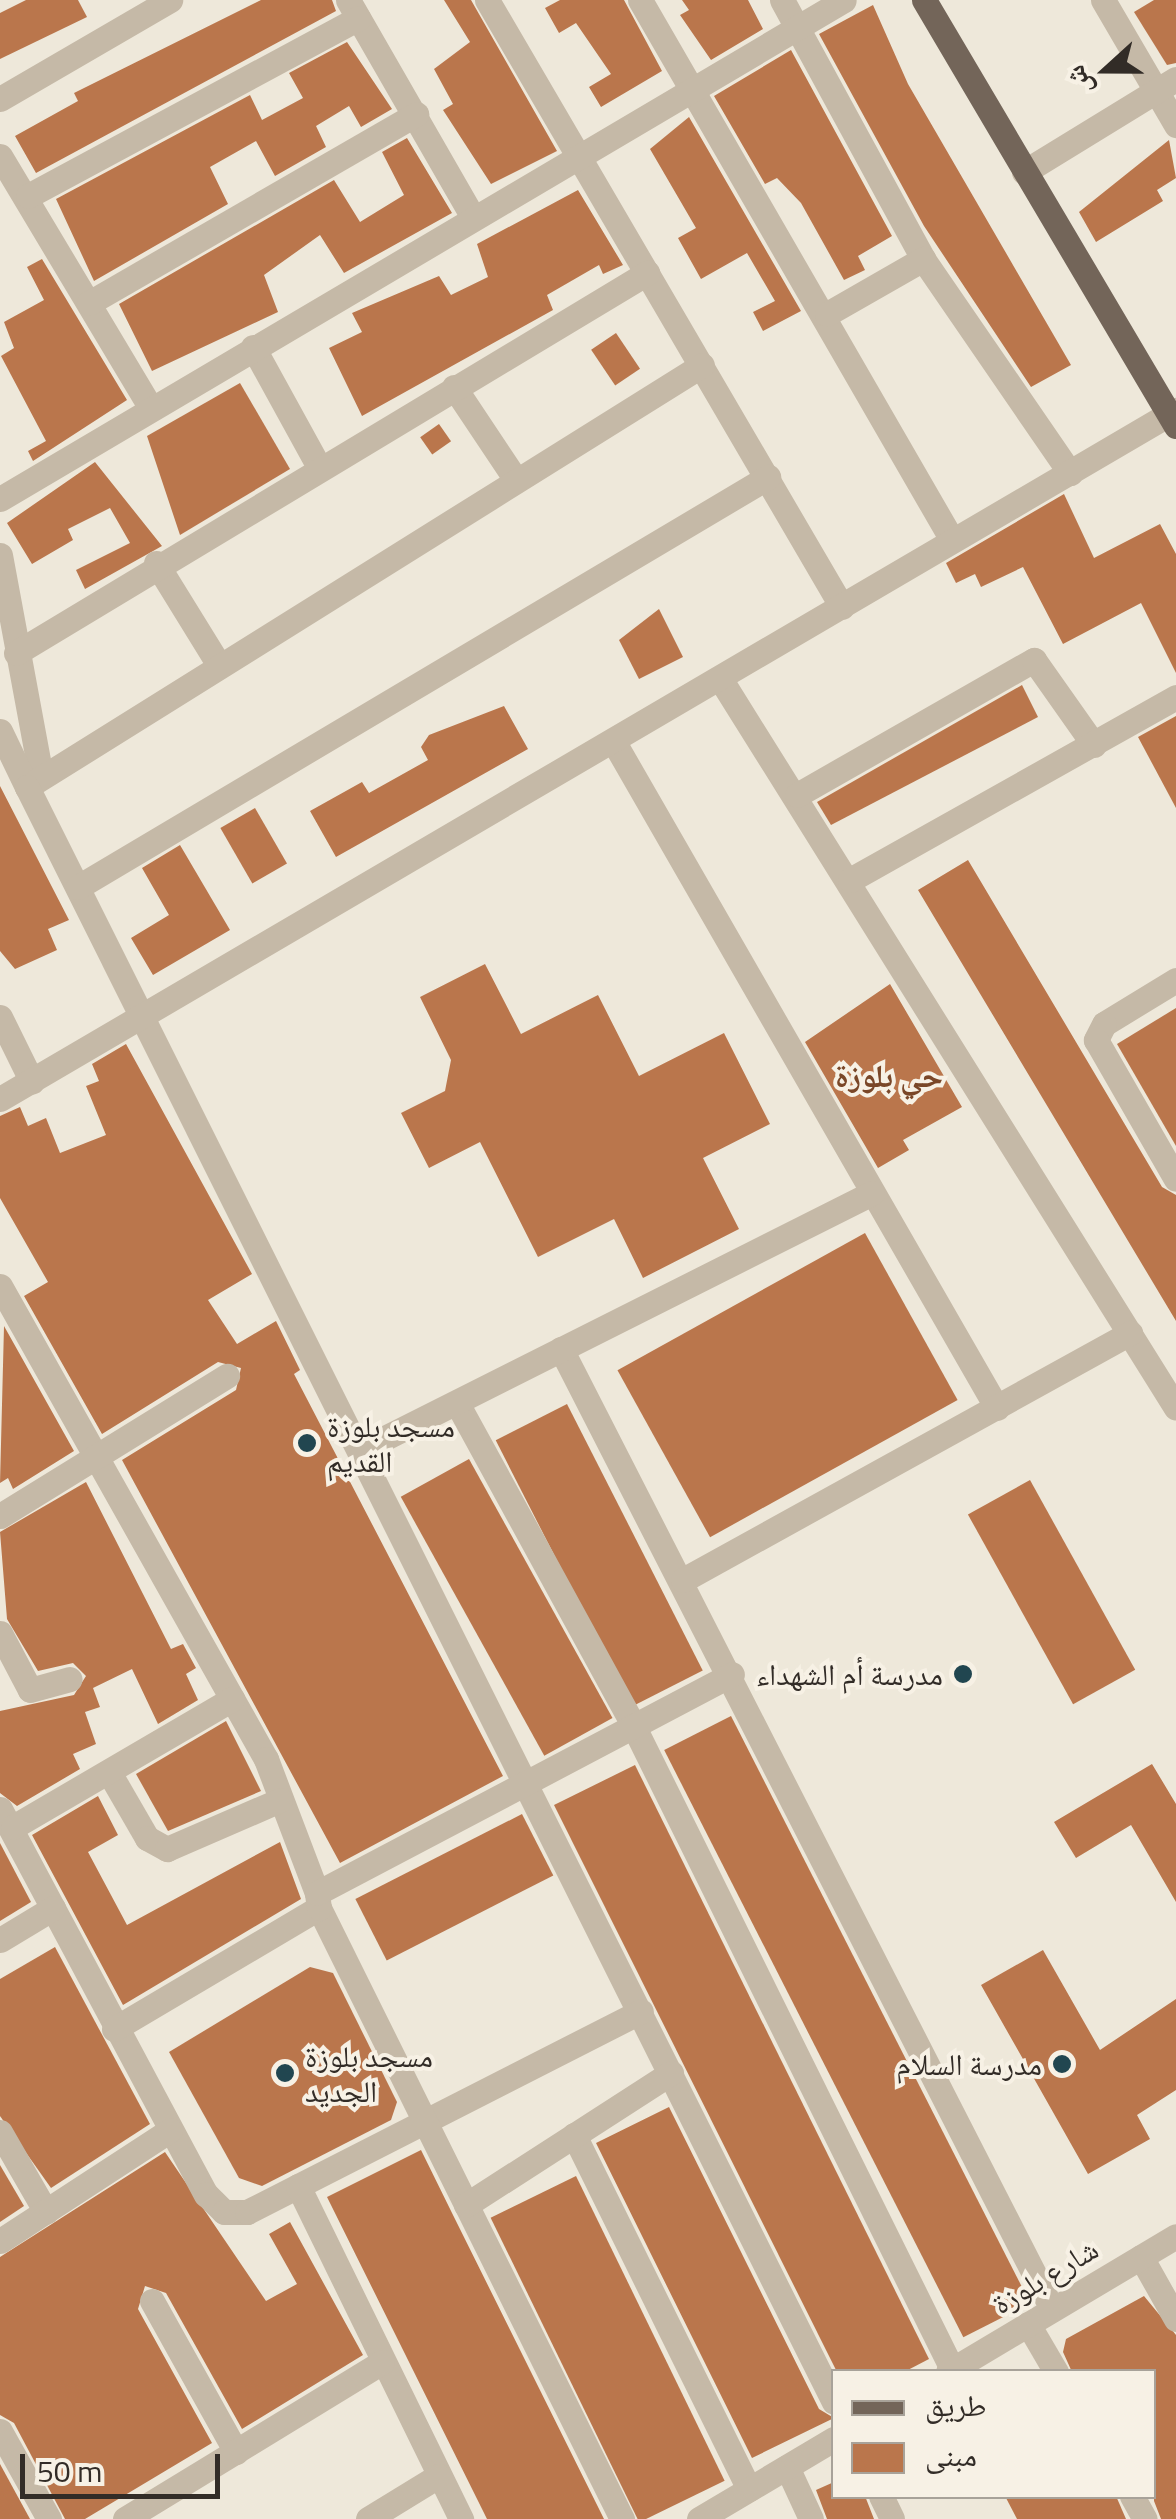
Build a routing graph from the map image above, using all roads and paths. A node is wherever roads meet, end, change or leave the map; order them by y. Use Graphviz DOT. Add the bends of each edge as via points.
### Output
graph roads {
  1 [pos="170,0"];
  2 [pos="487,0"];
  3 [pos="640,0"];
  4 [pos="782,0"];
  5 [pos="844,0"];
  6 [pos="924,0"];
  7 [pos="1102,0"];
  8 [pos="353,9"];
  9 [pos="796,26"];
  10 [pos="1166,85"];
  11 [pos="689,91"];
  12 [pos="0,99"];
  13 [pos="416,114"];
  14 [pos="1176,125"];
  15 [pos="0,156"];
  16 [pos="578,156"];
  17 [pos="1024,172"];
  18 [pos="28,196"];
  19 [pos="472,216"];
  20 [pos="923,259"];
  21 [pos="647,273"];
  22 [pos="89,303"];
  23 [pos="826,314"];
  24 [pos="252,347"];
  25 [pos="702,365"];
  26 [pos="454,387"];
  27 [pos="150,407"];
  28 [pos="1174,417"];
  29 [pos="319,467"];
  30 [pos="1070,473"];
  31 [pos="768,477"];
  32 [pos="516,480"];
  33 [pos="0,499"];
  34 [pos="952,540"];
  35 [pos="0,554"];
  36 [pos="156,563"];
  37 [pos="842,607"];
  38 [pos="16,653"];
  39 [pos="218,666"];
  40 [pos="721,680"];
  41 [pos="1176,697"];
  42 [pos="0,731"];
  43 [pos="614,744"];
  44 [pos="1094,745"];
  45 [pos="34,782"];
  46 [pos="797,795"];
  47 [pos="850,880"];
  48 [pos="78,888"];
  49 [pos="1176,980"];
  50 [pos="0,1017"];
  51 [pos="139,1022"];
  52 [pos="32,1082"];
  53 [pos="0,1100"];
  54 [pos="1176,1179"];
  55 [pos="872,1192"];
  56 [pos="3,1304"];
  57 [pos="1130,1333"];
  58 [pos="561,1349"];
  59 [pos="227,1376"];
  60 [pos="458,1403"];
  61 [pos="997,1408"];
  62 [pos="1176,1408"];
  63 [pos="361,1450"];
  64 [pos="97,1459"];
  65 [pos="0,1516"];
  66 [pos="683,1580"];
  67 [pos="0,1633"];
  68 [pos="732,1674"];
  69 [pos="70,1679"];
  70 [pos="232,1699"];
  71 [pos="633,1725"];
  72 [pos="110,1774"];
  73 [pos="522,1783"];
  74 [pos="280,1800"];
  75 [pos="6,1818"];
  76 [pos="318,1901"];
  77 [pos="53,1908"];
  78 [pos="0,1940"];
  79 [pos="640,2011"];
  80 [pos="114,2029"];
  81 [pos="670,2073"];
  82 [pos="419,2124"];
  83 [pos="170,2130"];
  84 [pos="0,2132"];
  85 [pos="574,2135"];
  86 [pos="298,2186"];
  87 [pos="466,2205"];
  88 [pos="46,2212"];
  89 [pos="1176,2236"];
  90 [pos="0,2240"];
  91 [pos="1141,2257"];
  92 [pos="152,2301"];
  93 [pos="1052,2310"];
  94 [pos="1176,2319"];
  95 [pos="1028,2324"];
  96 [pos="382,2362"];
  97 [pos="950,2369"];
  98 [pos="952,2369"];
  99 [pos="1054,2369"];
  100 [pos="831,2396"];
  101 [pos="0,2431"];
  102 [pos="831,2441"];
  103 [pos="236,2452"];
  104 [pos="787,2467"];
  105 [pos="438,2476"];
  106 [pos="749,2489"];
  107 [pos="49,2519"];
  108 [pos="125,2519"];
  109 [pos="368,2519"];
  110 [pos="461,2519"];
  111 [pos="622,2519"];
  112 [pos="699,2519"];
  113 [pos="811,2519"];
  1 -- 12 [label="street"];
  2 -- 16 [label="street"];
  3 -- 11 [label="street"];
  4 -- 9 [label="street"];
  5 -- 9 [label="street"];
  6 -- 17 [label="main road"];
  7 -- 10 [label="street"];
  8 -- 13 [label="street"];
  8 -- 18 [label="street"];
  9 -- 11 [label="street"];
  9 -- 20 [label="street"];
  10 -- 14 [label="street"];
  10 -- 17 [label="street"];
  11 -- 16 [label="street"];
  11 -- 23 [label="street"];
  13 -- 19 [label="street"];
  13 -- 22 [label="street"];
  15 -- 18 [label="street"];
  16 -- 19 [label="street"];
  16 -- 21 [label="street"];
  17 -- 28 [label="main road"];
  18 -- 22 [label="street"];
  19 -- 24 [label="street"];
  20 -- 23 [label="street"];
  20 -- 30 [label="street"];
  21 -- 25 [label="street"];
  21 -- 26 [label="street"];
  22 -- 27 [label="street"];
  23 -- 34 [label="street"];
  24 -- 27 [label="street"];
  24 -- 29 [label="street"];
  25 -- 31 [label="street"];
  25 -- 32 [label="street"];
  26 -- 29 [label="street"];
  26 -- 32 [label="street"];
  27 -- 33 [label="street"];
  28 -- 30 [label="street"];
  29 -- 36 [label="street"];
  30 -- 34 [label="street"];
  31 -- 37 [label="street"];
  31 -- 48 [label="street"];
  32 -- 39 [label="street"];
  34 -- 37 [label="street"];
  35 -- 38 [label="street"];
  36 -- 38 [label="street"];
  36 -- 39 [label="street"];
  37 -- 40 [label="street"];
  38 -- 45 [label="street"];
  39 -- 45 [label="street"];
  40 -- 43 [label="street"];
  40 -- 46 [label="street"];
  41 -- 44 [label="street"];
  42 -- 45 [label="street"];
  43 -- 51 [label="street"];
  43 -- 55 [label="street"];
  44 -- 46 [label="street" via="1034,660"];
  44 -- 47 [label="street"];
  45 -- 48 [label="street"];
  46 -- 47 [label="street"];
  47 -- 57 [label="street"];
  48 -- 51 [label="street"];
  49 -- 54 [label="street" via="1104,1024 1096,1040"];
  50 -- 52 [label="street"];
  51 -- 52 [label="street"];
  51 -- 63 [label="street"];
  52 -- 53 [label="street"];
  55 -- 58 [label="street"];
  55 -- 61 [label="street"];
  56 -- 64 [label="street"];
  57 -- 61 [label="street"];
  57 -- 62 [label="street"];
  58 -- 60 [label="street"];
  58 -- 66 [label="street"];
  59 -- 64 [label="street"];
  60 -- 63 [label="street"];
  60 -- 71 [label="street"];
  61 -- 66 [label="street"];
  63 -- 73 [label="street"];
  64 -- 65 [label="street"];
  64 -- 70 [label="street"];
  66 -- 68 [label="street"];
  67 -- 69 [label="street" via="30,1690"];
  68 -- 71 [label="street"];
  68 -- 93 [label="street"];
  70 -- 72 [label="street"];
  70 -- 74 [label="street"];
  71 -- 73 [label="street"];
  71 -- 97 [label="street"];
  72 -- 74 [label="street" via="147,1838 166,1850 191,1847"];
  72 -- 75 [label="street"];
  73 -- 76 [label="street"];
  73 -- 79 [label="street"];
  74 -- 76 [label="street"];
  75 -- 77 [label="street"];
  76 -- 80 [label="street"];
  76 -- 82 [label="street"];
  77 -- 78 [label="street"];
  77 -- 80 [label="street"];
  79 -- 81 [label="street"];
  79 -- 82 [label="street"];
  80 -- 83 [label="street"];
  81 -- 85 [label="street"];
  81 -- 100 [label="street"];
  82 -- 86 [label="street"];
  82 -- 87 [label="street"];
  83 -- 86 [label="street" via="224,2212 247,2212"];
  83 -- 88 [label="street"];
  84 -- 88 [label="street"];
  85 -- 87 [label="street"];
  85 -- 106 [label="street"];
  86 -- 96 [label="street"];
  87 -- 111 [label="street"];
  88 -- 90 [label="street"];
  89 -- 91 [label="street, شارع بلوزة"];
  91 -- 93 [label="street, شارع بلوزة"];
  91 -- 94 [label="street"];
  92 -- 103 [label="street"];
  93 -- 95 [label="street, شارع بلوزة"];
  95 -- 98 [label="street, شارع بلوزة"];
  95 -- 99 [label="street"];
  96 -- 103 [label="street"];
  96 -- 105 [label="street"];
  101 -- 107 [label="street"];
  102 -- 104 [label="street"];
  103 -- 108 [label="street"];
  104 -- 106 [label="street"];
  104 -- 113 [label="street"];
  105 -- 109 [label="street"];
  105 -- 110 [label="street"];
  106 -- 112 [label="street"];
}
